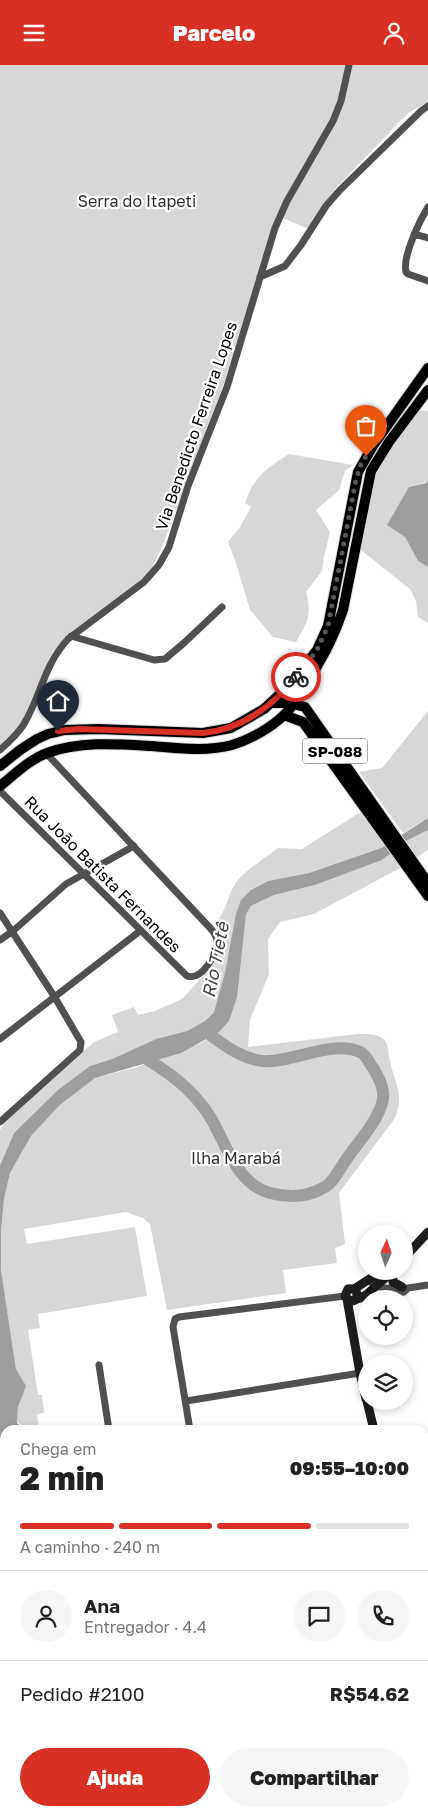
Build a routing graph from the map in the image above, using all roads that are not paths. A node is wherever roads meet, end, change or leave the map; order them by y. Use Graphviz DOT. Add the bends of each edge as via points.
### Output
graph roads {
  1 [pos="349,65"];
  2 [pos="428,106"];
  3 [pos="428,207"];
  4 [pos="414,234"];
  5 [pos="428,238"];
  6 [pos="260,277"];
  7 [pos="428,281"];
  8 [pos="428,368"];
  9 [pos="428,391"];
  10 [pos="222,607"];
  11 [pos="71,637"];
  12 [pos="271,703"];
  13 [pos="294,703"];
  14 [pos="284,715"];
  15 [pos="0,750"];
  16 [pos="46,753"];
  17 [pos="0,766"];
  18 [pos="0,786"];
  19 [pos="0,791"];
  20 [pos="383,826"];
  21 [pos="134,846"];
  22 [pos="82,874"];
  23 [pos="422,879"];
  24 [pos="428,896"];
  25 [pos="0,913"];
  26 [pos="13,931"];
  27 [pos="140,931"];
  28 [pos="0,940"];
  29 [pos="54,996"];
  30 [pos="0,1039"];
  31 [pos="1,1118"];
  32 [pos="428,1233"];
  33 [pos="413,1248"];
  34 [pos="375,1280"];
  35 [pos="379,1280"];
  36 [pos="393,1280"];
  37 [pos="372,1284"];
  38 [pos="428,1285"];
  39 [pos="405,1287"];
  40 [pos="352,1297"];
  41 [pos="358,1360"];
  42 [pos="99,1365"];
  43 [pos="358,1373"];
  44 [pos="186,1401"];
  45 [pos="369,1410"];
  46 [pos="108,1425"];
  47 [pos="189,1425"];
  48 [pos="373,1425"];
  1 -- 6 [label="street, Via Benedicto Ferreira Lopes" via="333,121 282,211"];
  2 -- 6 [label="street" via="326,206 285,266"];
  3 -- 4 [label="street"];
  4 -- 5 [label="street"];
  4 -- 7 [label="street" via="404,266 412,276"];
  6 -- 11 [label="street, Via Benedicto Ferreira Lopes" via="227,387 188,486 170,547 144,582"];
  8 -- 12 [label="main road" via="361,464 328,626 317,650 290,685"];
  9 -- 13 [label="main road" via="389,442 372,471 338,627 325,655"];
  10 -- 11 [label="street" via="165,659 154,659"];
  11 -- 15 [label="street, Via Benedicto Ferreira Lopes" via="52,660 24,724"];
  12 -- 13 [label="main road"];
  12 -- 17 [label="main road" via="230,728 203,733 58,731 37,739"];
  13 -- 14 [label="main road"];
  13 -- 20 [label="main road, SP-088" via="304,707"];
  14 -- 16 [label="main road" via="232,745 196,749 105,743"];
  14 -- 20 [label="main road, SP-088" via="303,722"];
  16 -- 18 [label="main road"];
  16 -- 21 [label="street"];
  19 -- 22 [label="street, Rua João Batista Fernandes"];
  20 -- 23 [label="main road, SP-088"];
  21 -- 22 [label="street"];
  21 -- 27 [label="street, Rua João Batista Fernandes" via="215,934 217,945 198,975 186,976"];
  22 -- 26 [label="street"];
  22 -- 27 [label="street, Rua João Batista Fernandes"];
  23 -- 24 [label="main road, SP-088"];
  25 -- 26 [label="street"];
  26 -- 28 [label="street"];
  26 -- 29 [label="street"];
  27 -- 29 [label="street"];
  29 -- 30 [label="street"];
  29 -- 31 [label="street" via="81,1042 80,1050"];
  32 -- 33 [label="street"];
  34 -- 37 [label="street"];
  35 -- 37 [label="street"];
  36 -- 39 [label="street" via="393,1283"];
  37 -- 39 [label="street" via="384,1289"];
  37 -- 40 [label="street" via="366,1295"];
  38 -- 39 [label="street"];
  39 -- 40 [label="street" via="404,1292"];
  40 -- 41 [label="street"];
  40 -- 44 [label="street" via="175,1319"];
  42 -- 46 [label="street"];
  43 -- 44 [label="street"];
  44 -- 47 [label="street"];
  45 -- 48 [label="street"];
}
